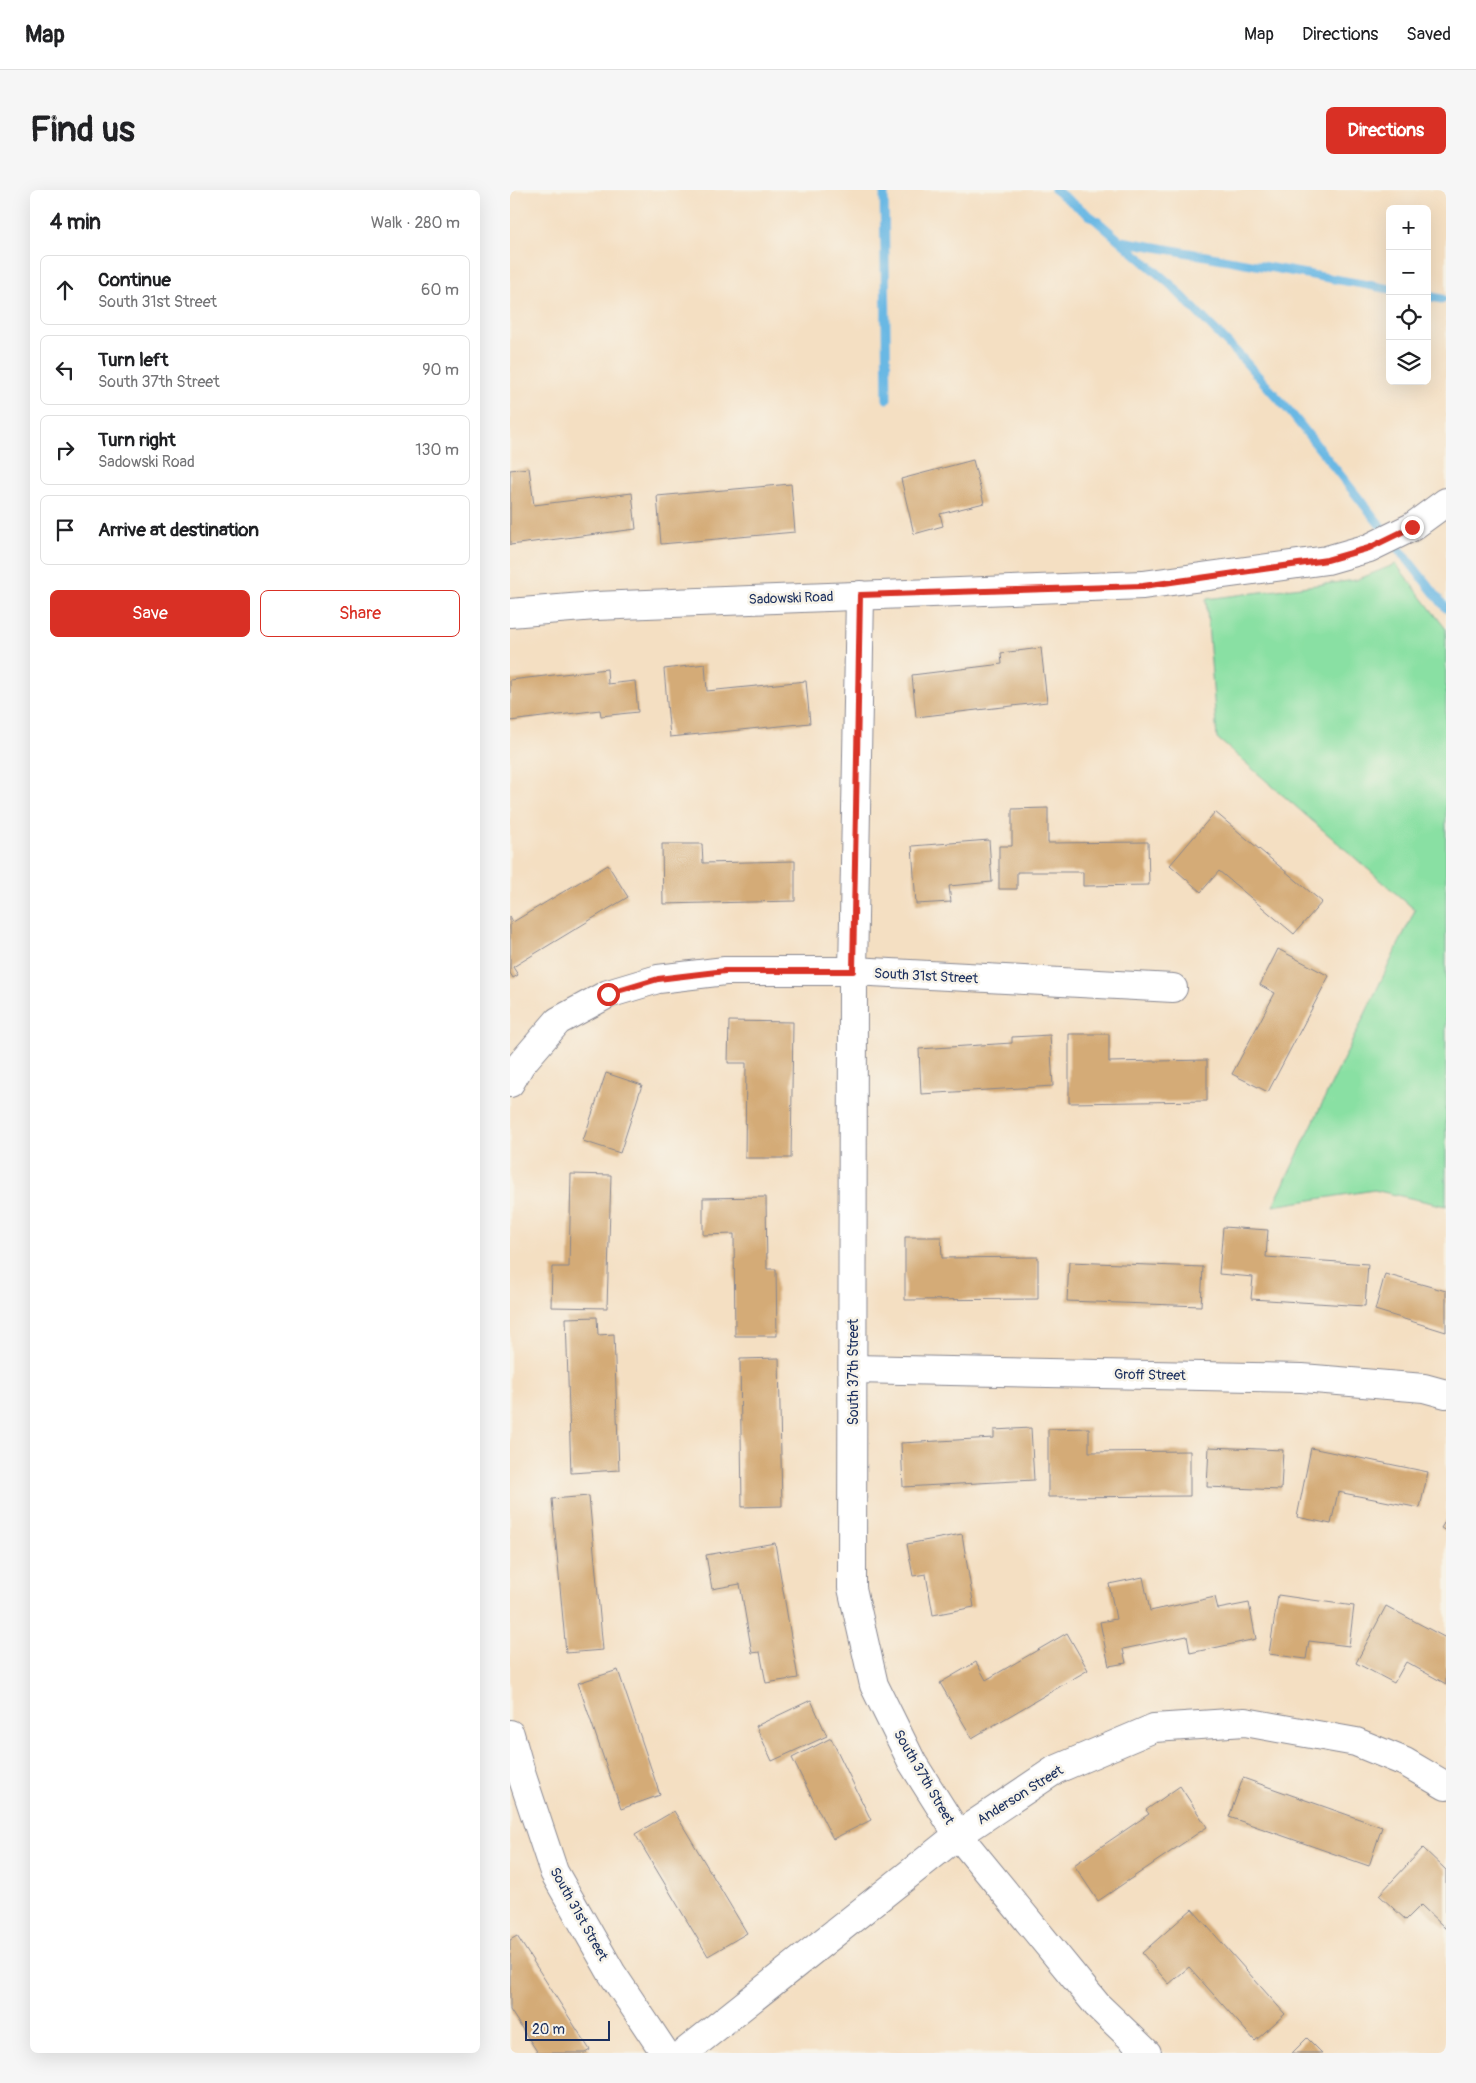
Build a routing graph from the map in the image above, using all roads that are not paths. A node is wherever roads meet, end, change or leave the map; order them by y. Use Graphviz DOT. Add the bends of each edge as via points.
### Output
graph roads {
  1 [pos="1446,502"];
  2 [pos="860,595"];
  3 [pos="510,613"];
  4 [pos="853,971"];
  5 [pos="1172,988"];
  6 [pos="510,1083"];
  7 [pos="853,1370"];
  8 [pos="1446,1394"];
  9 [pos="510,1734"];
  10 [pos="1446,1786"];
  11 [pos="958,1834"];
  12 [pos="665,2053"];
  13 [pos="684,2053"];
  14 [pos="1147,2053"];
  1 -- 2 [label="street, Sadowski Road" via="1412,527 1369,548 1327,560 1143,586"];
  2 -- 3 [label="street, Sadowski Road" via="595,606"];
  2 -- 4 [label="street, South 37th Street"];
  4 -- 5 [label="street, South 31st Street"];
  4 -- 6 [label="street, South 31st Street" via="725,971 658,979 608,994 558,1021"];
  4 -- 7 [label="street, South 37th Street"];
  7 -- 8 [label="street, Groff Street" via="1302,1378 1424,1388"];
  7 -- 11 [label="street, South 37th Street" via="852,1588 874,1685 912,1762"];
  9 -- 12 [label="street, South 31st Street" via="554,1872 611,1972"];
  10 -- 11 [label="street, Anderson Street" via="1404,1762 1356,1742 1245,1722 1154,1728 1055,1770"];
  11 -- 13 [label="street, Anderson Street"];
  11 -- 14 [label="street, South 37th Street" via="1097,2004"];
}
